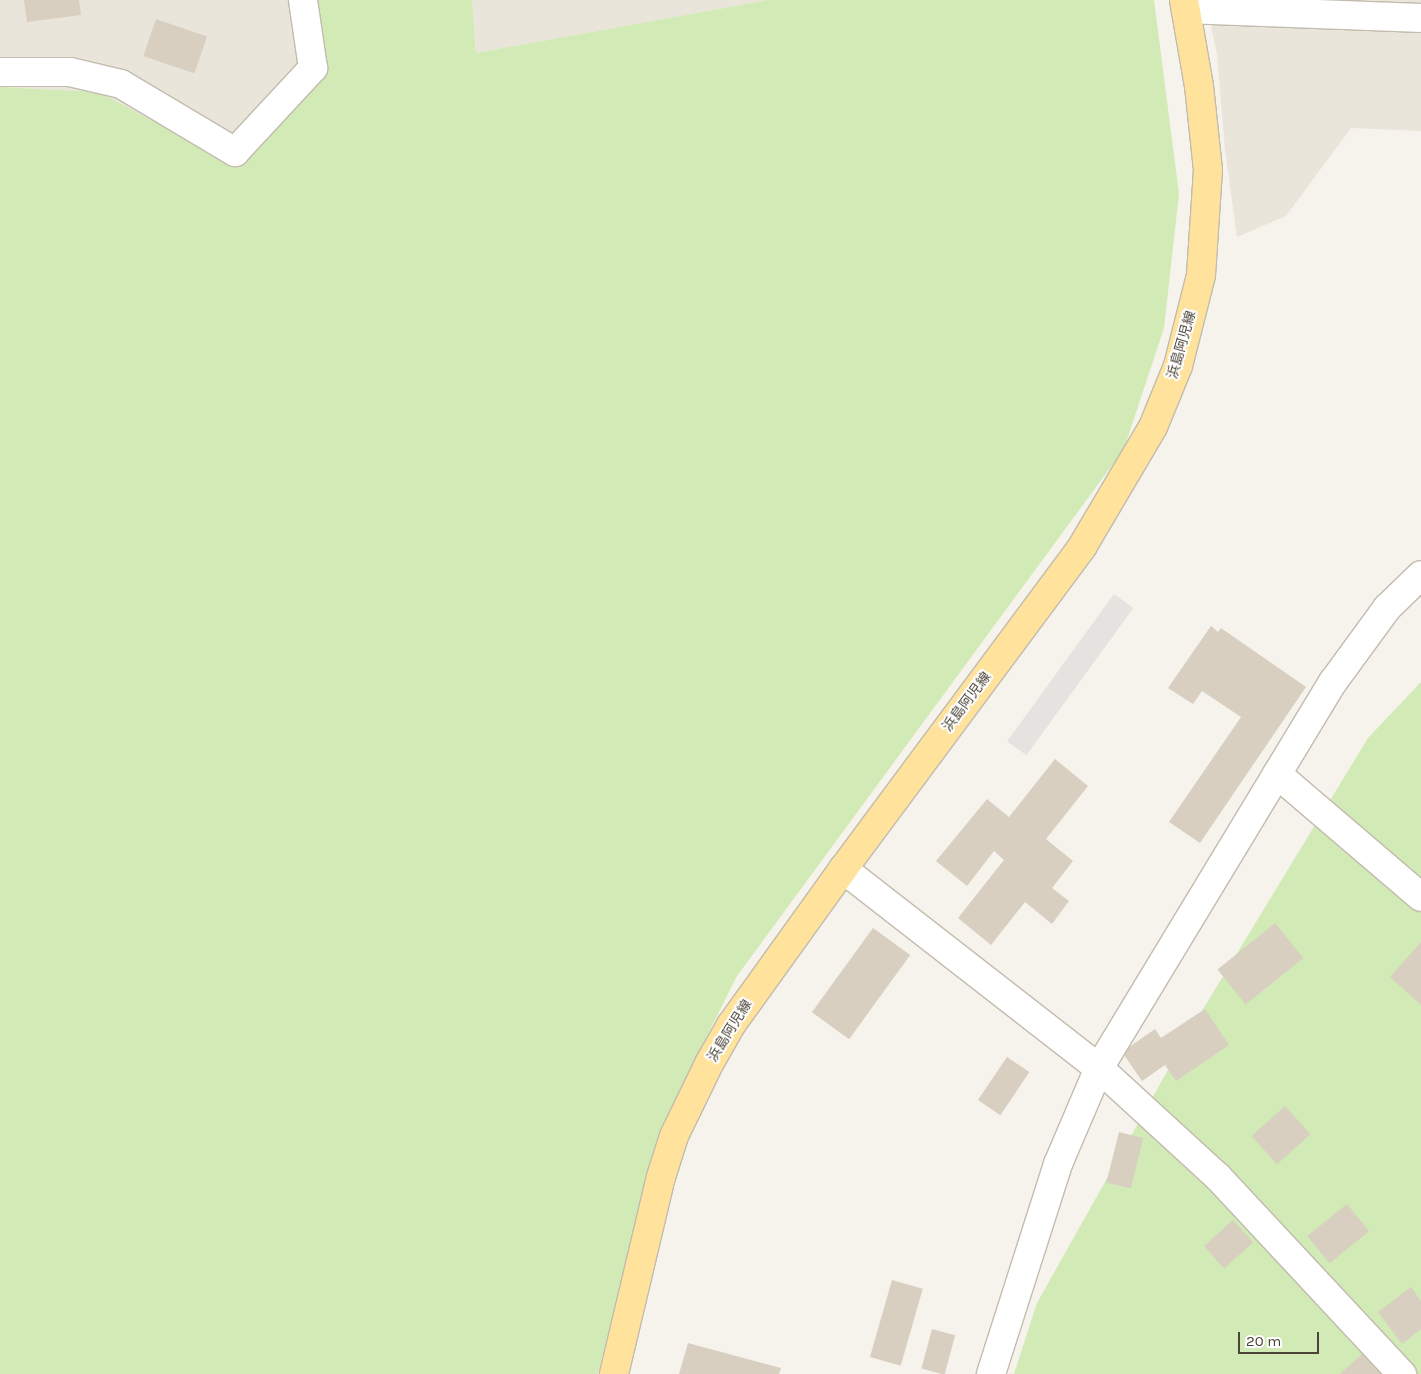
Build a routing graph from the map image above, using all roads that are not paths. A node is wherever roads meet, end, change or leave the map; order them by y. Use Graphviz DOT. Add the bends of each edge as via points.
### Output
graph roads {
  1 [pos="303,0"];
  2 [pos="1185,4"];
  3 [pos="1421,18"];
  4 [pos="0,72"];
  5 [pos="1421,575"];
  6 [pos="1277,774"];
  7 [pos="843,869"];
  8 [pos="1421,897"];
  9 [pos="1099,1068"];
  10 [pos="614,1374"];
  11 [pos="991,1374"];
  12 [pos="1402,1374"];
  1 -- 4 [label="street" via="314,68 235,152 121,84 70,72"];
  2 -- 3 [label="street"];
  2 -- 7 [label="main road, 浜島阿児線" via="1200,86 1208,170 1201,275 1178,366 1153,427 1082,547"];
  5 -- 6 [label="street" via="1387,608 1333,682"];
  6 -- 8 [label="street"];
  6 -- 9 [label="street"];
  7 -- 9 [label="street"];
  7 -- 10 [label="main road, 浜島阿児線" via="731,1025 691,1098 661,1177"];
  9 -- 11 [label="street" via="1058,1164"];
  9 -- 12 [label="street" via="1218,1177"];
}
